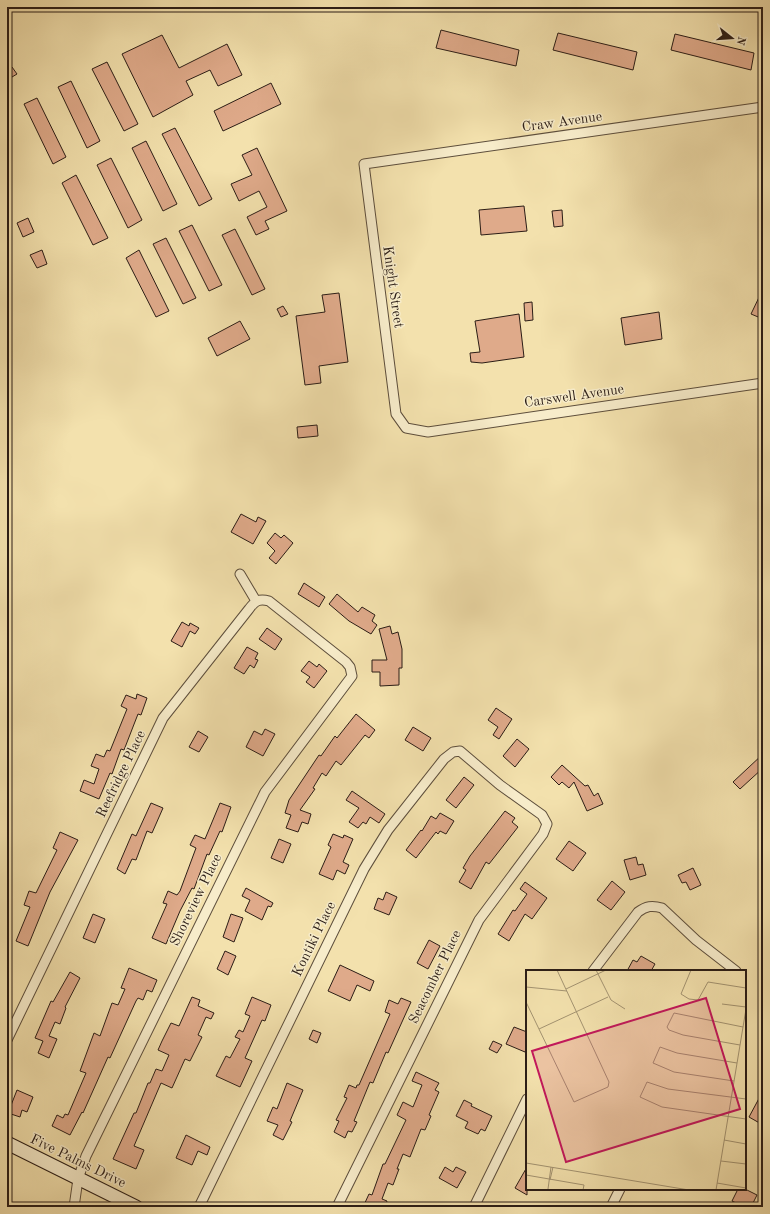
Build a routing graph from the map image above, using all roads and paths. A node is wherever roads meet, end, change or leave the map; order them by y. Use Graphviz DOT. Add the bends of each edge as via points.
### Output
graph roads {
  1 [pos="763,107"];
  2 [pos="364,164"];
  3 [pos="763,383"];
  4 [pos="396,414"];
  5 [pos="240,574"];
  6 [pos="256,601"];
  7 [pos="500,785"];
  8 [pos="594,970"];
  9 [pos="735,970"];
  10 [pos="7,1040"];
  11 [pos="526,1101"];
  12 [pos="7,1144"];
  13 [pos="78,1179"];
  14 [pos="620,1190"];
  15 [pos="74,1207"];
  16 [pos="136,1207"];
  17 [pos="199,1207"];
  18 [pos="337,1207"];
  19 [pos="474,1207"];
  20 [pos="612,1207"];
  1 -- 2 [label="street, Craw Avenue"];
  2 -- 4 [label="street, Knight Street"];
  3 -- 4 [label="street, Carswell Avenue" via="428,432 406,428"];
  5 -- 6 [label="street"];
  6 -- 10 [label="street, Reefridge Place" via="164,718"];
  6 -- 13 [label="street, Shoreview Place" via="269,601 346,662 352,676 265,792 86,1156"];
  7 -- 17 [label="street, Kontiki Place" via="465,754 453,752 385,834 364,869"];
  7 -- 18 [label="street, Seacomber Place" via="542,815 547,824 479,920"];
  8 -- 9 [label="street" via="638,912 649,906 662,908 696,940"];
  11 -- 19 [label="street"];
  12 -- 13 [label="street, Five Palms Drive"];
  13 -- 15 [label="street, Shoreview Place"];
  13 -- 16 [label="street, Five Palms Drive"];
  14 -- 20 [label="street"];
}
